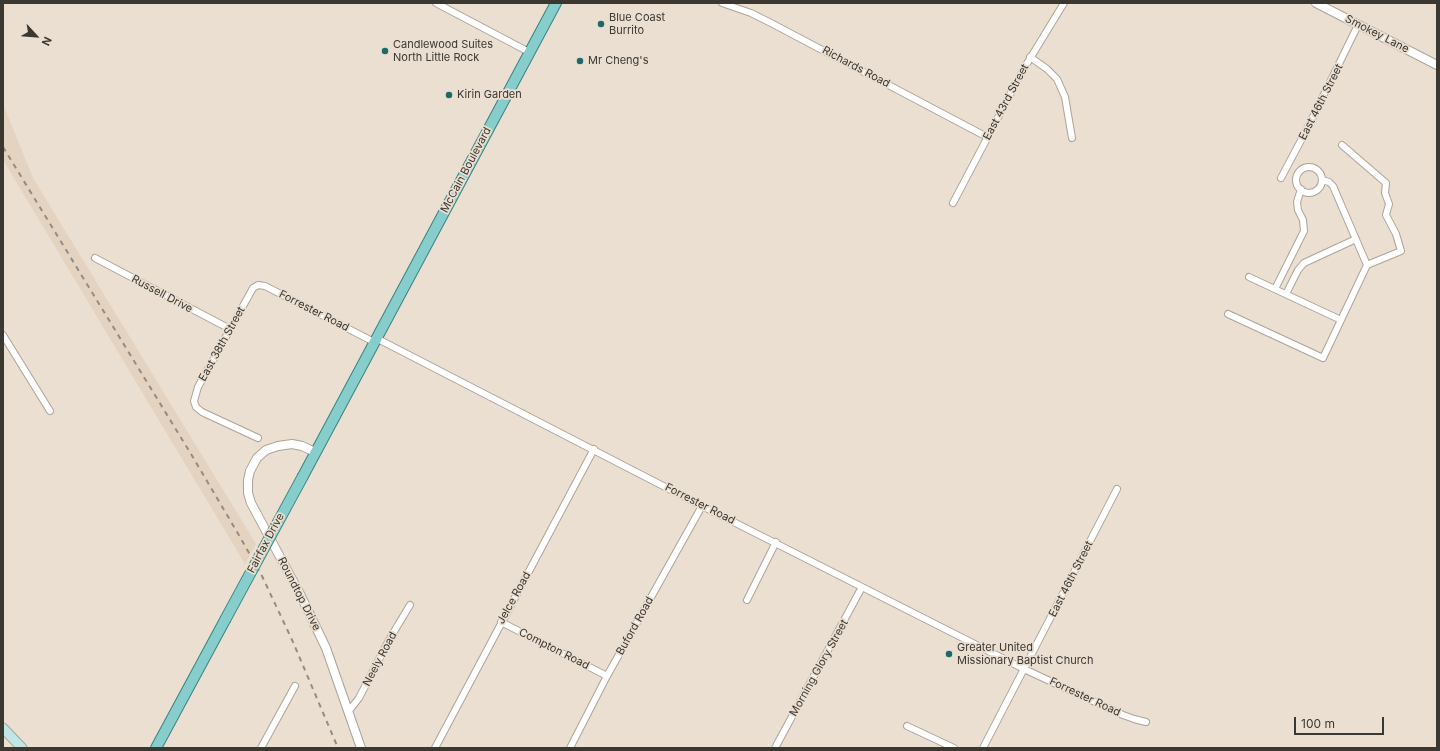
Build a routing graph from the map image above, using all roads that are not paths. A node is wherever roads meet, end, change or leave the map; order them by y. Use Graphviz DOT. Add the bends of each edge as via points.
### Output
graph roads {
  1 [pos="436,3"];
  2 [pos="556,3"];
  3 [pos="722,3"];
  4 [pos="1064,3"];
  5 [pos="1316,3"];
  6 [pos="1358,24"];
  7 [pos="529,52"];
  8 [pos="1030,57"];
  9 [pos="1437,65"];
  10 [pos="987,137"];
  11 [pos="1072,138"];
  12 [pos="1342,145"];
  13 [pos="1288,164"];
  14 [pos="1285,171"];
  15 [pos="1300,171"];
  16 [pos="1297,177"];
  17 [pos="1281,178"];
  18 [pos="1322,180"];
  19 [pos="1301,189"];
  20 [pos="953,203"];
  21 [pos="1356,239"];
  22 [pos="95,258"];
  23 [pos="1367,265"];
  24 [pos="1249,277"];
  25 [pos="253,288"];
  26 [pos="1275,289"];
  27 [pos="1286,294"];
  28 [pos="1228,314"];
  29 [pos="1341,320"];
  30 [pos="230,329"];
  31 [pos="3,335"];
  32 [pos="375,340"];
  33 [pos="50,411"];
  34 [pos="258,438"];
  35 [pos="594,449"];
  36 [pos="315,452"];
  37 [pos="1117,489"];
  38 [pos="702,506"];
  39 [pos="776,542"];
  40 [pos="862,587"];
  41 [pos="747,600"];
  42 [pos="410,605"];
  43 [pos="501,622"];
  44 [pos="1024,669"];
  45 [pos="607,676"];
  46 [pos="295,686"];
  47 [pos="348,712"];
  48 [pos="1146,722"];
  49 [pos="907,726"];
  50 [pos="3,728"];
  51 [pos="22,748"];
  52 [pos="156,748"];
  53 [pos="261,748"];
  54 [pos="361,748"];
  55 [pos="435,748"];
  56 [pos="570,748"];
  57 [pos="775,748"];
  58 [pos="954,748"];
  59 [pos="983,748"];
  1 -- 7 [label="street"];
  2 -- 7 [label="main road, McCain Boulevard"];
  3 -- 10 [label="street, Richards Road" via="771,23"];
  4 -- 8 [label="street, East 43rd Street"];
  5 -- 6 [label="street, Smokey Lane"];
  6 -- 9 [label="street, Smokey Lane"];
  6 -- 13 [label="street, East 46th Street" via="1308,129"];
  7 -- 32 [label="main road, McCain Boulevard"];
  8 -- 10 [label="street, East 43rd Street"];
  8 -- 11 [label="street" via="1057,79 1065,97"];
  10 -- 20 [label="street, East 43rd Street"];
  12 -- 23 [label="street" via="1386,183 1385,193 1389,204 1386,215 1401,251"];
  13 -- 14 [label="street, East 46th Street"];
  13 -- 15 [label="street"];
  14 -- 16 [label="street"];
  14 -- 17 [label="street, East 46th Street"];
  15 -- 16 [label="street"];
  15 -- 18 [label="street" via="1312,168 1319,172"];
  16 -- 19 [label="street" via="1297,184"];
  18 -- 19 [label="street" via="1319,188 1312,192 1304,192"];
  18 -- 21 [label="street" via="1333,186"];
  19 -- 26 [label="street" via="1298,210 1303,220 1304,231"];
  21 -- 23 [label="street"];
  21 -- 27 [label="street" via="1304,263"];
  22 -- 30 [label="street, Russell Drive"];
  23 -- 29 [label="street"];
  24 -- 26 [label="street"];
  25 -- 30 [label="street, East 38th Street"];
  25 -- 32 [label="street, Forrester Road" via="258,285 265,286"];
  26 -- 27 [label="street"];
  27 -- 29 [label="street"];
  28 -- 29 [label="street" via="1323,358"];
  30 -- 34 [label="street, East 38th Street" via="198,387 194,401 202,412"];
  31 -- 33 [label="street"];
  32 -- 35 [label="street, Forrester Road"];
  32 -- 36 [label="main road, Fairfax Drive"];
  35 -- 38 [label="street, Forrester Road"];
  35 -- 43 [label="street, Jelce Road"];
  36 -- 47 [label="street, Roundtop Drive" via="292,444 266,450 257,458 250,471 248,493 326,648"];
  36 -- 52 [label="main road, Fairfax Drive, bridge"];
  37 -- 44 [label="street, East 46th Street"];
  38 -- 39 [label="street, Forrester Road"];
  38 -- 45 [label="street, Buford Road"];
  39 -- 40 [label="street, Forrester Road"];
  39 -- 41 [label="street"];
  40 -- 44 [label="street, Forrester Road"];
  40 -- 57 [label="street, Morning Glory Street"];
  42 -- 47 [label="street, Neely Road" via="359,698"];
  43 -- 45 [label="street, Compton Road"];
  43 -- 55 [label="street, Jelce Road"];
  44 -- 48 [label="street, Forrester Road" via="1134,720"];
  44 -- 59 [label="street"];
  45 -- 56 [label="street, Buford Road"];
  46 -- 53 [label="street"];
  47 -- 54 [label="street, Roundtop Drive"];
  49 -- 58 [label="street"];
  50 -- 51 [label="main road"];
}
